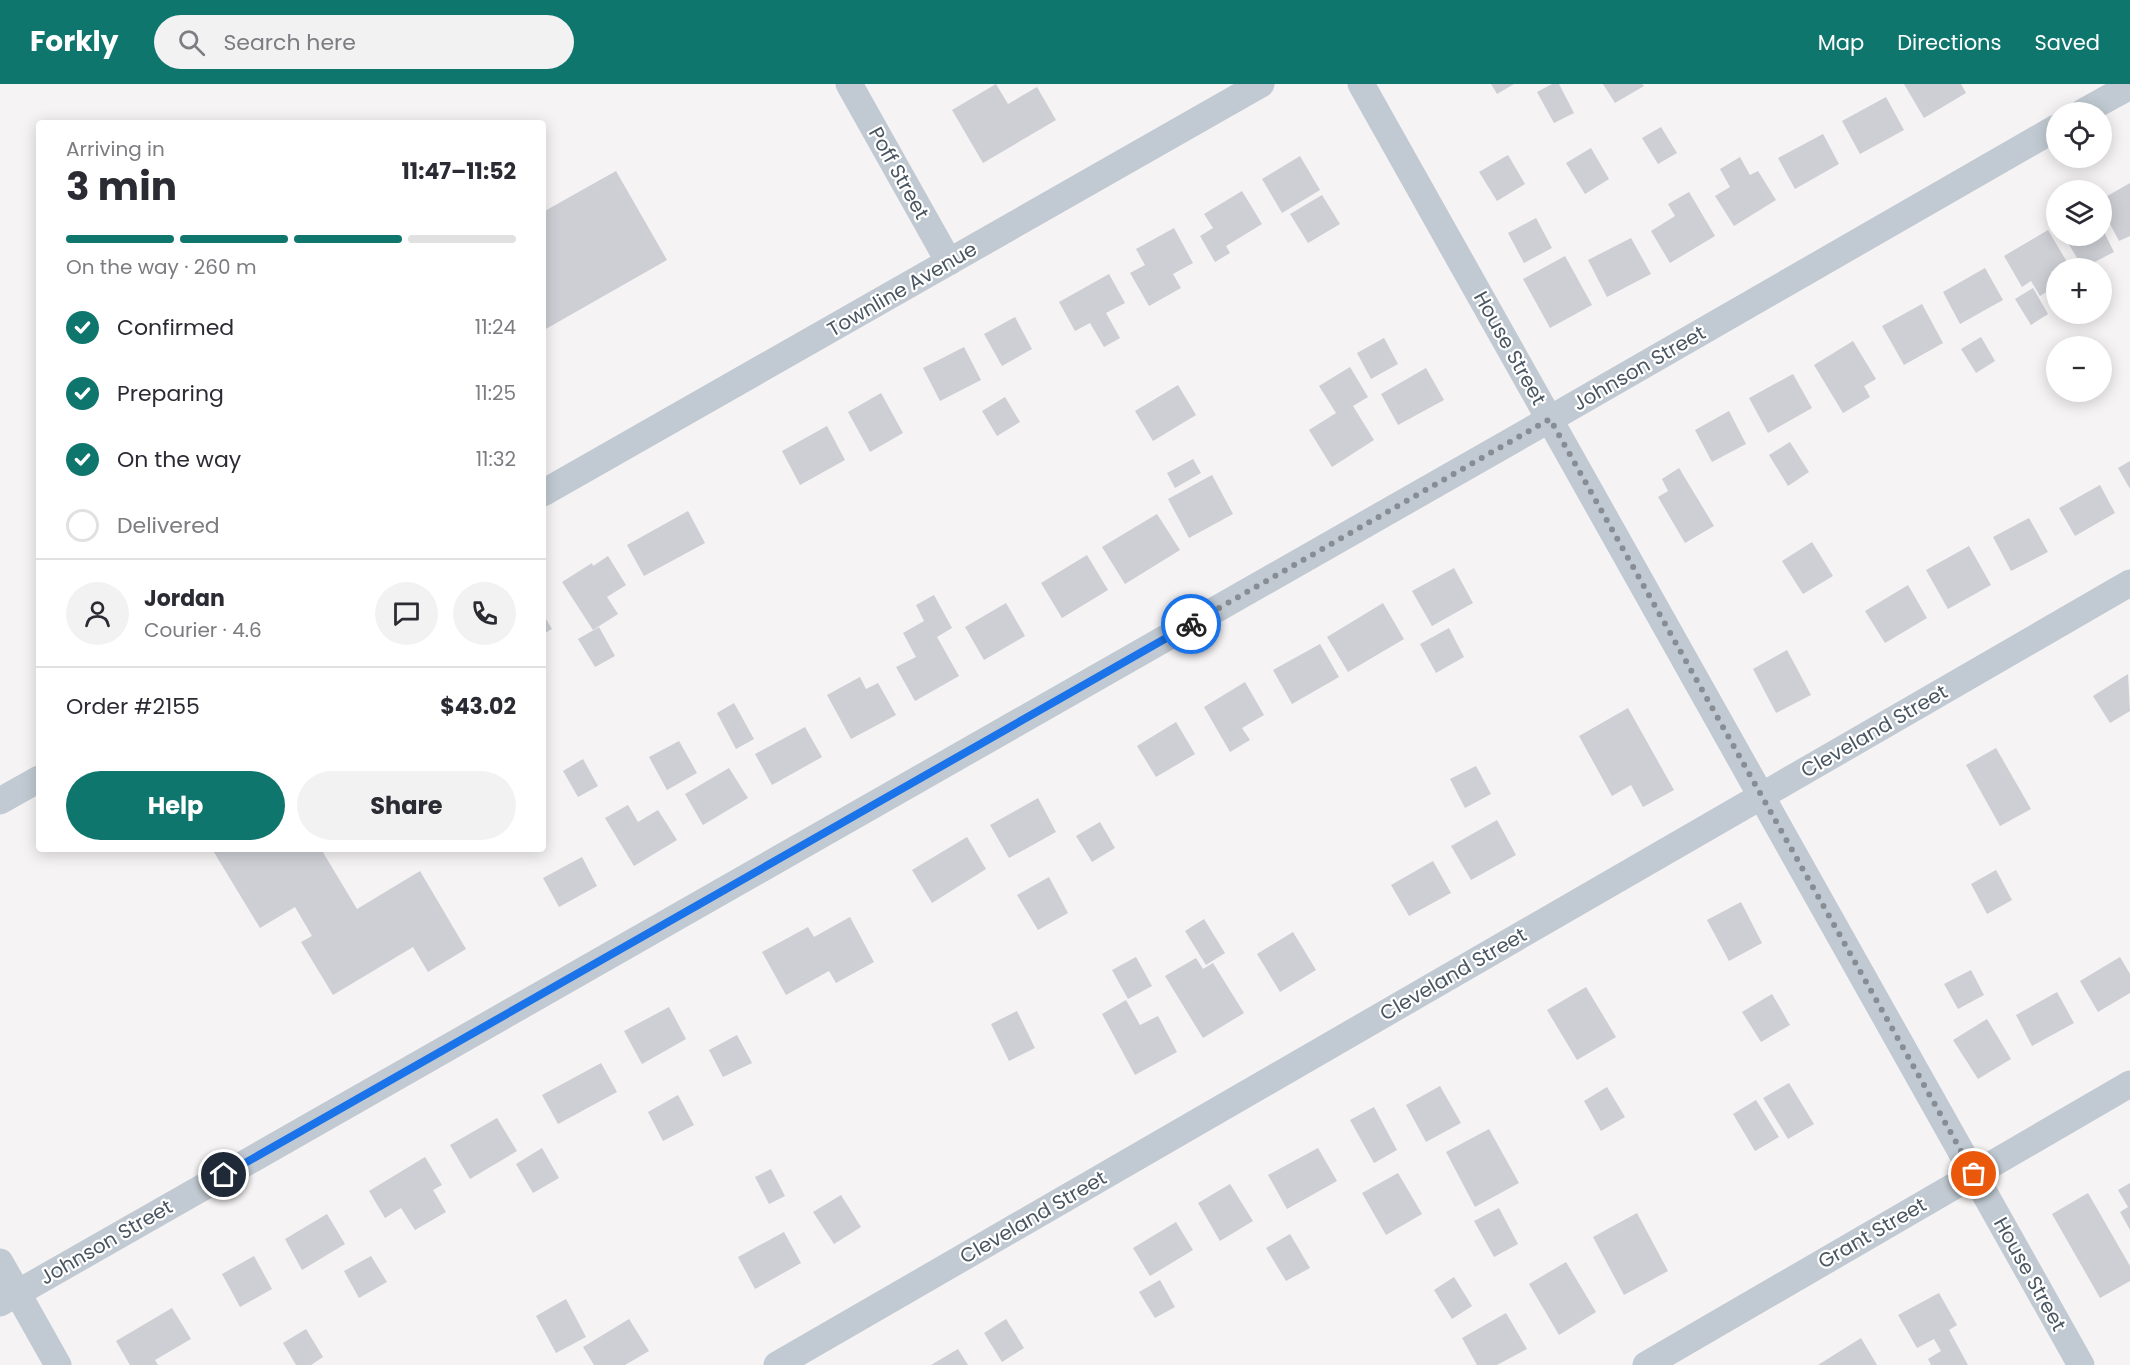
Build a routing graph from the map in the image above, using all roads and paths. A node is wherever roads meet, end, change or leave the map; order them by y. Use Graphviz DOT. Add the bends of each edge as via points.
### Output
graph roads {
  1 [pos="849,84"];
  2 [pos="1261,84"];
  3 [pos="1360,84"];
  4 [pos="2130,86"];
  5 [pos="2101,102"];
  6 [pos="2046,134"];
  7 [pos="950,262"];
  8 [pos="1550,419"];
  9 [pos="546,491"];
  10 [pos="2130,583"];
  11 [pos="36,781"];
  12 [pos="1762,796"];
  13 [pos="0,801"];
  14 [pos="2130,1084"];
  15 [pos="1974,1174"];
  16 [pos="0,1262"];
  17 [pos="9,1298"];
  18 [pos="58,1365"];
  19 [pos="777,1365"];
  20 [pos="1646,1365"];
  21 [pos="2081,1365"];
  1 -- 7 [label="street, Poff Street"];
  2 -- 7 [label="street, Townline Avenue"];
  3 -- 8 [label="street, House Street"];
  4 -- 5 [label="street"];
  6 -- 8 [label="street, Johnson Street"];
  7 -- 9 [label="street, Townline Avenue"];
  8 -- 12 [label="street, House Street"];
  8 -- 17 [label="street, Johnson Street"];
  10 -- 12 [label="street, Cleveland Street"];
  11 -- 13 [label="street"];
  12 -- 15 [label="street, House Street"];
  12 -- 19 [label="street, Cleveland Street"];
  14 -- 15 [label="street, Grant Street"];
  15 -- 20 [label="street, Grant Street"];
  15 -- 21 [label="street, House Street"];
  16 -- 17 [label="street"];
  17 -- 18 [label="street"];
}
